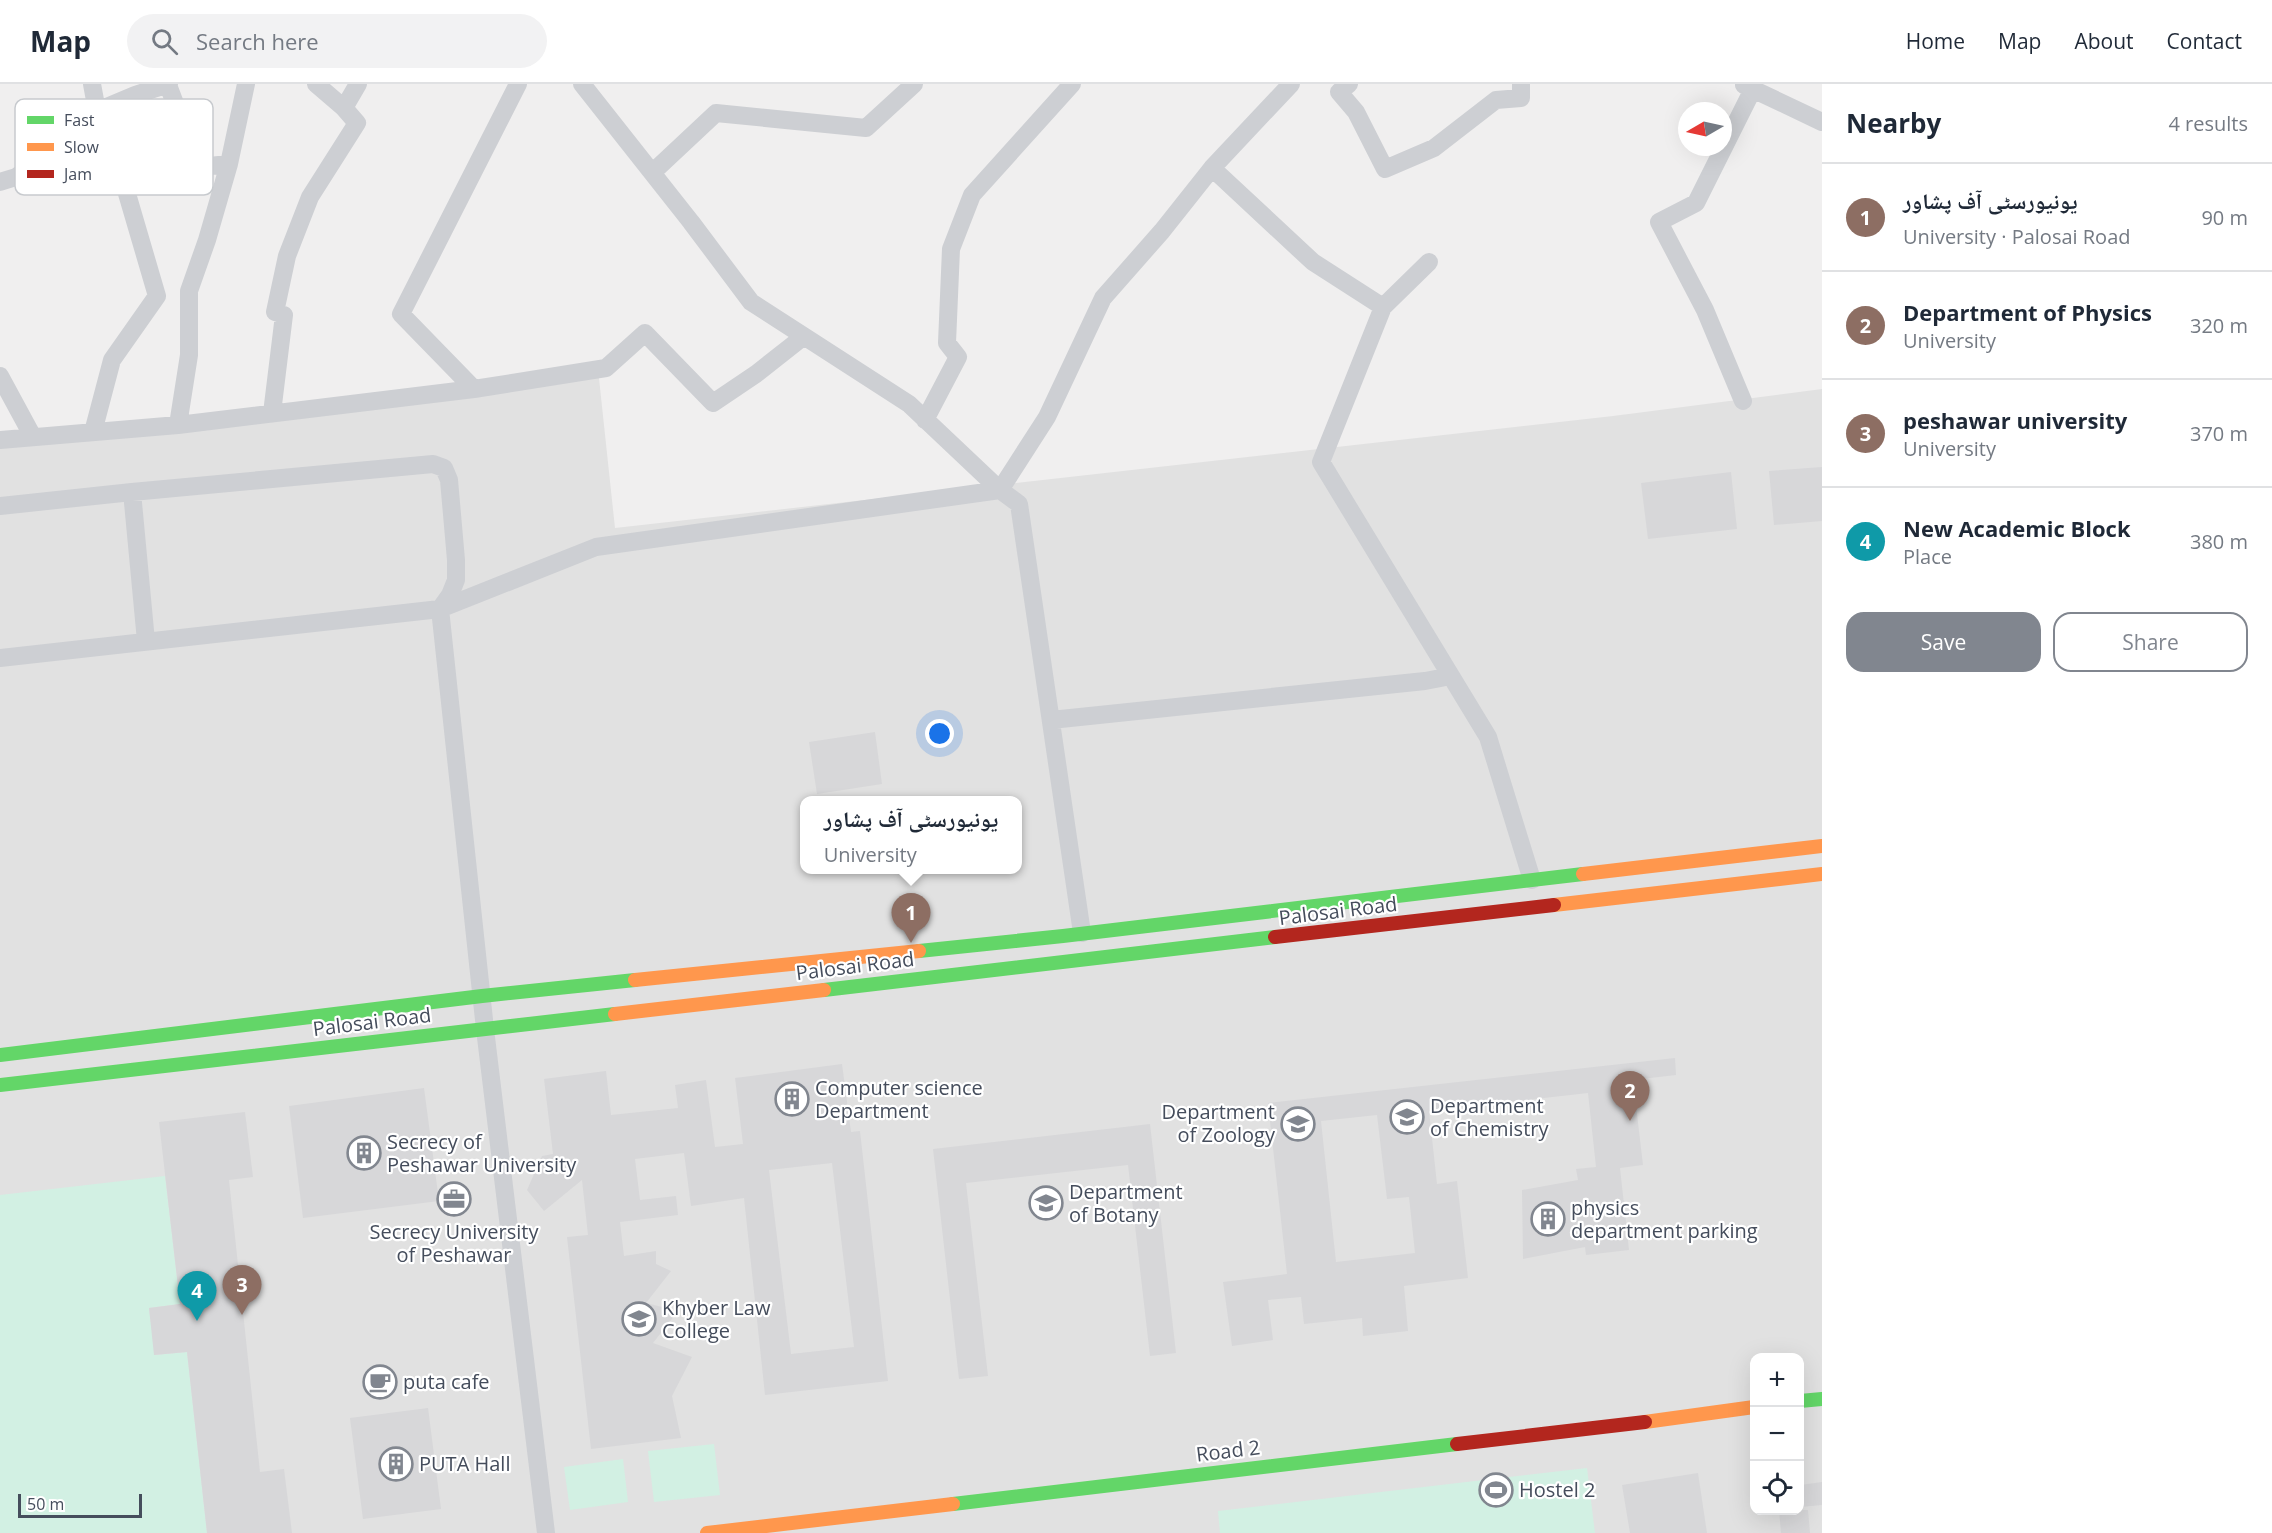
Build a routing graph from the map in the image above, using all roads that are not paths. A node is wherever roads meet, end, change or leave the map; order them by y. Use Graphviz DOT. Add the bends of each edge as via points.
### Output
graph roads {
  1 [pos="92,84"];
  2 [pos="246,84"];
  3 [pos="316,84"];
  4 [pos="358,84"];
  5 [pos="518,84"];
  6 [pos="582,84"];
  7 [pos="914,84"];
  8 [pos="1072,84"];
  9 [pos="1291,84"];
  10 [pos="1349,84"];
  11 [pos="1521,84"];
  12 [pos="168,85"];
  13 [pos="1748,87"];
  14 [pos="95,99"];
  15 [pos="126,99"];
  16 [pos="344,108"];
  17 [pos="1822,122"];
  18 [pos="229,164"];
  19 [pos="213,166"];
  20 [pos="1212,168"];
  21 [pos="653,172"];
  22 [pos="15,177"];
  23 [pos="0,182"];
  24 [pos="127,195"];
  25 [pos="1429,262"];
  26 [pos="1383,307"];
  27 [pos="804,337"];
  28 [pos="0,376"];
  29 [pos="474,389"];
  30 [pos="1743,401"];
  31 [pos="272,413"];
  32 [pos="925,420"];
  33 [pos="178,425"];
  34 [pos="93,432"];
  35 [pos="33,437"];
  36 [pos="0,440"];
  37 [pos="1000,490"];
  38 [pos="132,492"];
  39 [pos="0,507"];
  40 [pos="440,609"];
  41 [pos="146,641"];
  42 [pos="0,658"];
  43 [pos="1451,676"];
  44 [pos="1051,720"];
  45 [pos="1822,846"];
  46 [pos="1822,874"];
  47 [pos="1532,880"];
  48 [pos="1431,892"];
  49 [pos="1433,920"];
  50 [pos="1082,933"];
  51 [pos="1083,960"];
  52 [pos="483,996"];
  53 [pos="484,1029"];
  54 [pos="0,1055"];
  55 [pos="0,1085"];
  56 [pos="1822,1399"];
  57 [pos="1804,1401"];
  58 [pos="1750,1408"];
  59 [pos="546,1533"];
  60 [pos="707,1533"];
  1 -- 14 [label="street"];
  2 -- 18 [label="street"];
  3 -- 16 [label="street"];
  4 -- 16 [label="street"];
  5 -- 29 [label="street" via="401,314"];
  6 -- 21 [label="street"];
  7 -- 21 [label="street" via="866,128 716,113"];
  8 -- 32 [label="street" via="972,195 951,249 947,343 958,357"];
  9 -- 20 [label="street"];
  10 -- 11 [label="street" via="1339,92 1356,112 1385,169 1434,148 1496,99 1521,98"];
  12 -- 15 [label="street"];
  13 -- 17 [label="street"];
  13 -- 30 [label="street" via="1696,202 1659,222 1705,310"];
  16 -- 31 [label="street" via="357,123 310,197 287,256 275,312 284,315"];
  18 -- 19 [label="street"];
  18 -- 33 [label="street" via="189,291 189,355"];
  20 -- 26 [label="street" via="1313,262"];
  20 -- 37 [label="street" via="1103,298 1047,417"];
  21 -- 27 [label="street" via="751,302"];
  22 -- 23 [label="street"];
  24 -- 34 [label="street" via="157,296 112,360"];
  25 -- 26 [label="street"];
  26 -- 43 [label="street" via="1321,462"];
  27 -- 29 [label="street" via="713,403 645,333 606,368"];
  27 -- 32 [label="street" via="909,404"];
  28 -- 35 [label="street"];
  29 -- 31 [label="street"];
  31 -- 33 [label="street"];
  32 -- 37 [label="street"];
  33 -- 34 [label="street"];
  34 -- 35 [label="street"];
  35 -- 36 [label="street"];
  37 -- 40 [label="street" via="596,547"];
  37 -- 44 [label="street" via="1019,504"];
  38 -- 39 [label="street"];
  38 -- 40 [label="street" via="433,464 444,468 449,480 456,580"];
  38 -- 41 [label="street"];
  40 -- 41 [label="street"];
  40 -- 52 [label="street"];
  41 -- 42 [label="street"];
  43 -- 44 [label="street"];
  43 -- 47 [label="street" via="1488,737"];
  44 -- 50 [label="street"];
  45 -- 47 [label="street"];
  46 -- 49 [label="street, Palosai Road"];
  47 -- 48 [label="street"];
  48 -- 49 [label="street"];
  48 -- 50 [label="street"];
  49 -- 51 [label="street, Palosai Road"];
  50 -- 51 [label="street"];
  50 -- 52 [label="street"];
  51 -- 53 [label="street, Palosai Road"];
  52 -- 53 [label="street"];
  52 -- 54 [label="street"];
  53 -- 55 [label="street, Palosai Road"];
  53 -- 59 [label="street"];
  56 -- 57 [label="street"];
  58 -- 60 [label="street, Road 2"];
}
